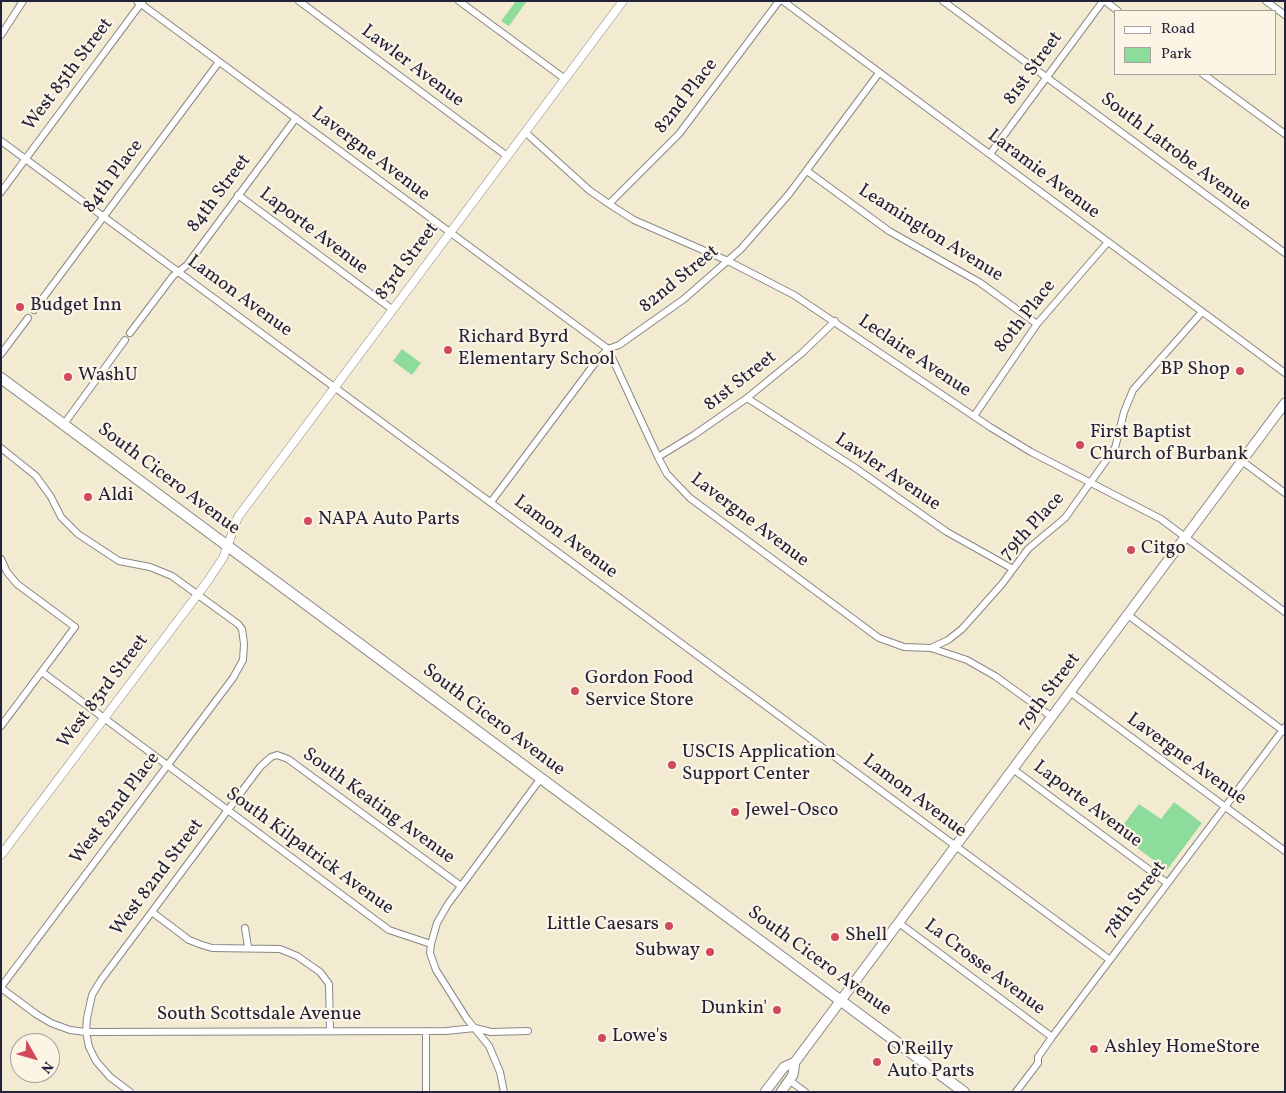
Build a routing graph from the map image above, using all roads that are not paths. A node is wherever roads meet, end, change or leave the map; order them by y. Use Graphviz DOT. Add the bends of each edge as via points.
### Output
graph roads {
  1 [pos="23,1"];
  2 [pos="299,1"];
  3 [pos="460,1"];
  4 [pos="623,1"];
  5 [pos="779,1"];
  6 [pos="783,1"];
  7 [pos="944,1"];
  8 [pos="1104,1"];
  9 [pos="1266,1"];
  10 [pos="140,2"];
  11 [pos="1117,10"];
  12 [pos="1285,15"];
  13 [pos="1,35"];
  14 [pos="219,62"];
  15 [pos="879,73"];
  16 [pos="1204,75"];
  17 [pos="1047,77"];
  18 [pos="565,80"];
  19 [pos="296,118"];
  20 [pos="525,132"];
  21 [pos="1285,134"];
  22 [pos="1,141"];
  23 [pos="990,154"];
  24 [pos="508,156"];
  25 [pos="26,159"];
  26 [pos="806,171"];
  27 [pos="1,192"];
  28 [pos="238,195"];
  29 [pos="609,204"];
  30 [pos="104,216"];
  31 [pos="450,233"];
  32 [pos="1108,242"];
  33 [pos="1285,254"];
  34 [pos="728,261"];
  35 [pos="178,272"];
  36 [pos="34,310"];
  37 [pos="393,310"];
  38 [pos="1202,312"];
  39 [pos="28,318"];
  40 [pos="835,321"];
  41 [pos="1037,324"];
  42 [pos="130,333"];
  43 [pos="125,340"];
  44 [pos="608,349"];
  45 [pos="1,354"];
  46 [pos="1285,373"];
  47 [pos="1,378"];
  48 [pos="336,387"];
  49 [pos="747,398"];
  50 [pos="1285,403"];
  51 [pos="974,416"];
  52 [pos="64,424"];
  53 [pos="1,448"];
  54 [pos="658,457"];
  55 [pos="1242,461"];
  56 [pos="1091,482"];
  57 [pos="1285,492"];
  58 [pos="491,502"];
  59 [pos="1185,538"];
  60 [pos="228,546"];
  61 [pos="1,559"];
  62 [pos="1013,570"];
  63 [pos="198,594"];
  64 [pos="1285,612"];
  65 [pos="1128,615"];
  66 [pos="931,648"];
  67 [pos="42,672"];
  68 [pos="1070,692"];
  69 [pos="1052,717"];
  70 [pos="4,718"];
  71 [pos="104,718"];
  72 [pos="1,726"];
  73 [pos="1284,730"];
  74 [pos="276,755"];
  75 [pos="168,765"];
  76 [pos="1013,769"];
  77 [pos="541,778"];
  78 [pos="1225,807"];
  79 [pos="227,810"];
  80 [pos="956,846"];
  81 [pos="1285,851"];
  82 [pos="1,856"];
  83 [pos="1167,883"];
  84 [pos="461,886"];
  85 [pos="152,912"];
  86 [pos="899,923"];
  87 [pos="245,928"];
  88 [pos="431,944"];
  89 [pos="248,947"];
  90 [pos="1110,960"];
  91 [pos="1,987"];
  92 [pos="842,1000"];
  93 [pos="475,1028"];
  94 [pos="330,1030"];
  95 [pos="426,1030"];
  96 [pos="528,1031"];
  97 [pos="86,1032"];
  98 [pos="1052,1037"];
  99 [pos="795,1062"];
  100 [pos="789,1080"];
  101 [pos="130,1092"];
  102 [pos="426,1092"];
  103 [pos="504,1092"];
  104 [pos="765,1092"];
  105 [pos="781,1092"];
  106 [pos="805,1092"];
  107 [pos="964,1092"];
  108 [pos="1016,1092"];
  1 -- 13 [label="street"];
  2 -- 24 [label="street, Lawler Avenue"];
  3 -- 18 [label="street"];
  4 -- 18 [label="street, 83rd Street"];
  5 -- 29 [label="street, 82nd Place" via="679,134"];
  6 -- 15 [label="street, Laramie Avenue"];
  7 -- 17 [label="street, South Latrobe Avenue"];
  8 -- 11 [label="street"];
  8 -- 17 [label="street, 81st Street"];
  9 -- 12 [label="street"];
  10 -- 14 [label="street, Lavergne Avenue"];
  10 -- 25 [label="street, West 85th Street"];
  14 -- 19 [label="street, Lavergne Avenue"];
  14 -- 30 [label="street, 84th Place"];
  15 -- 23 [label="street, Laramie Avenue"];
  15 -- 26 [label="street, 82nd Street"];
  16 -- 21 [label="street"];
  17 -- 23 [label="street, 81st Street"];
  17 -- 33 [label="street, South Latrobe Avenue"];
  18 -- 20 [label="street, 83rd Street"];
  19 -- 28 [label="street, 84th Street"];
  19 -- 31 [label="street, Lavergne Avenue"];
  20 -- 24 [label="street, 83rd Street"];
  20 -- 29 [label="street, Leclaire Avenue" via="588,190"];
  22 -- 25 [label="street, Lamon Avenue"];
  23 -- 32 [label="street, Laramie Avenue"];
  24 -- 31 [label="street, 83rd Street"];
  25 -- 27 [label="street, West 85th Street"];
  25 -- 30 [label="street, Lamon Avenue"];
  26 -- 34 [label="street, 82nd Street" via="775,212"];
  26 -- 41 [label="street, Leamington Avenue" via="889,231 979,282"];
  28 -- 35 [label="street, 84th Street"];
  28 -- 37 [label="street, Laporte Avenue"];
  29 -- 34 [label="street, Leclaire Avenue" via="634,220"];
  30 -- 35 [label="street, Lamon Avenue"];
  30 -- 36 [label="street, 84th Place"];
  31 -- 37 [label="street, 83rd Street"];
  31 -- 44 [label="street, Lavergne Avenue"];
  32 -- 38 [label="street, Laramie Avenue"];
  32 -- 41 [label="street, 80th Place"];
  34 -- 40 [label="street, Leclaire Avenue" via="778,285"];
  34 -- 44 [label="street, 82nd Street" via="665,313"];
  35 -- 42 [label="street, 84th Street"];
  35 -- 48 [label="street, Lamon Avenue"];
  37 -- 48 [label="street, 83rd Street"];
  38 -- 46 [label="street, Laramie Avenue"];
  38 -- 56 [label="street, 79th Place" via="1133,390 1115,448"];
  39 -- 45 [label="street"];
  40 -- 49 [label="street, 81st Street"];
  40 -- 51 [label="street, Leclaire Avenue"];
  41 -- 51 [label="street, 80th Place"];
  43 -- 52 [label="street"];
  44 -- 54 [label="street, Lavergne Avenue"];
  44 -- 58 [label="street, 82nd Street"];
  47 -- 52 [label="main road, South Cicero Avenue"];
  48 -- 58 [label="street, Lamon Avenue"];
  48 -- 60 [label="street, 83rd Street" via="238,517"];
  49 -- 54 [label="street, 81st Street"];
  49 -- 62 [label="street, Lawler Avenue" via="947,532"];
  50 -- 55 [label="main road, 79th Street"];
  51 -- 56 [label="street, Leclaire Avenue" via="1031,452"];
  52 -- 60 [label="main road, South Cicero Avenue"];
  53 -- 63 [label="street" via="36,476 60,518 78,534 108,556 161,570"];
  54 -- 66 [label="street, Lavergne Avenue" via="667,474 690,498 879,638 904,647"];
  55 -- 57 [label="street"];
  55 -- 59 [label="main road, 79th Street"];
  56 -- 59 [label="street, Leclaire Avenue" via="1161,519"];
  56 -- 62 [label="street, 79th Place" via="1065,518 1032,544"];
  58 -- 80 [label="street, Lamon Avenue"];
  59 -- 64 [label="street, Leclaire Avenue"];
  59 -- 65 [label="main road, 79th Street"];
  60 -- 63 [label="street, West 83rd Street"];
  60 -- 77 [label="main road, South Cicero Avenue"];
  61 -- 67 [label="street" via="18,584 75,627"];
  62 -- 66 [label="street, 79th Place" via="962,629"];
  63 -- 71 [label="street, West 83rd Street"];
  63 -- 75 [label="street, West 82nd Place" via="242,629 244,644 240,668"];
  65 -- 68 [label="main road, 79th Street"];
  65 -- 73 [label="street"];
  66 -- 69 [label="street, Lavergne Avenue" via="982,668"];
  67 -- 70 [label="street"];
  67 -- 71 [label="street, South Kilpatrick Avenue"];
  68 -- 69 [label="main road, 79th Street"];
  68 -- 78 [label="street, Lavergne Avenue"];
  69 -- 76 [label="main road, 79th Street"];
  70 -- 72 [label="street"];
  71 -- 75 [label="street, South Kilpatrick Avenue"];
  71 -- 82 [label="street, West 83rd Street"];
  73 -- 78 [label="street, 78th Street"];
  74 -- 79 [label="street, West 82nd Street" via="260,767"];
  74 -- 84 [label="street, South Keating Avenue" via="294,763"];
  75 -- 79 [label="street, South Kilpatrick Avenue"];
  75 -- 91 [label="street, West 82nd Place"];
  76 -- 80 [label="main road, 79th Street"];
  76 -- 83 [label="street, Laporte Avenue"];
  77 -- 84 [label="street"];
  77 -- 92 [label="main road, South Cicero Avenue"];
  78 -- 81 [label="street, Lavergne Avenue"];
  78 -- 83 [label="street, 78th Street"];
  79 -- 85 [label="street, West 82nd Street"];
  79 -- 88 [label="street, South Kilpatrick Avenue" via="389,930"];
  80 -- 86 [label="main road, 79th Street"];
  80 -- 90 [label="street, Lamon Avenue"];
  83 -- 90 [label="street, 78th Street"];
  84 -- 88 [label="street" via="442,914"];
  85 -- 89 [label="street" via="189,940 202,945 212,948"];
  85 -- 97 [label="street, West 82nd Street" via="92,995"];
  86 -- 92 [label="main road, 79th Street"];
  86 -- 98 [label="street, La Crosse Avenue"];
  87 -- 89 [label="street"];
  88 -- 93 [label="street" via="432,962 439,976"];
  89 -- 94 [label="street" via="288,950 326,978 330,990"];
  90 -- 98 [label="street, 78th Street"];
  91 -- 97 [label="street, South Scottsdale Avenue" via="51,1023"];
  92 -- 99 [label="main road, 79th Street"];
  92 -- 107 [label="main road, South Cicero Avenue"];
  93 -- 95 [label="street, South Scottsdale Avenue"];
  93 -- 96 [label="street, South Scottsdale Avenue" via="492,1032"];
  93 -- 103 [label="street" via="493,1053"];
  94 -- 95 [label="street, South Scottsdale Avenue"];
  94 -- 97 [label="street, South Scottsdale Avenue"];
  95 -- 102 [label="street"];
  97 -- 101 [label="street" via="96,1061"];
  98 -- 108 [label="street, 78th Street" via="1038,1057 1038,1063"];
  99 -- 100 [label="main road" via="794,1075"];
  99 -- 104 [label="main road" via="784,1067"];
  100 -- 105 [label="main road"];
  100 -- 106 [label="street"];
}
